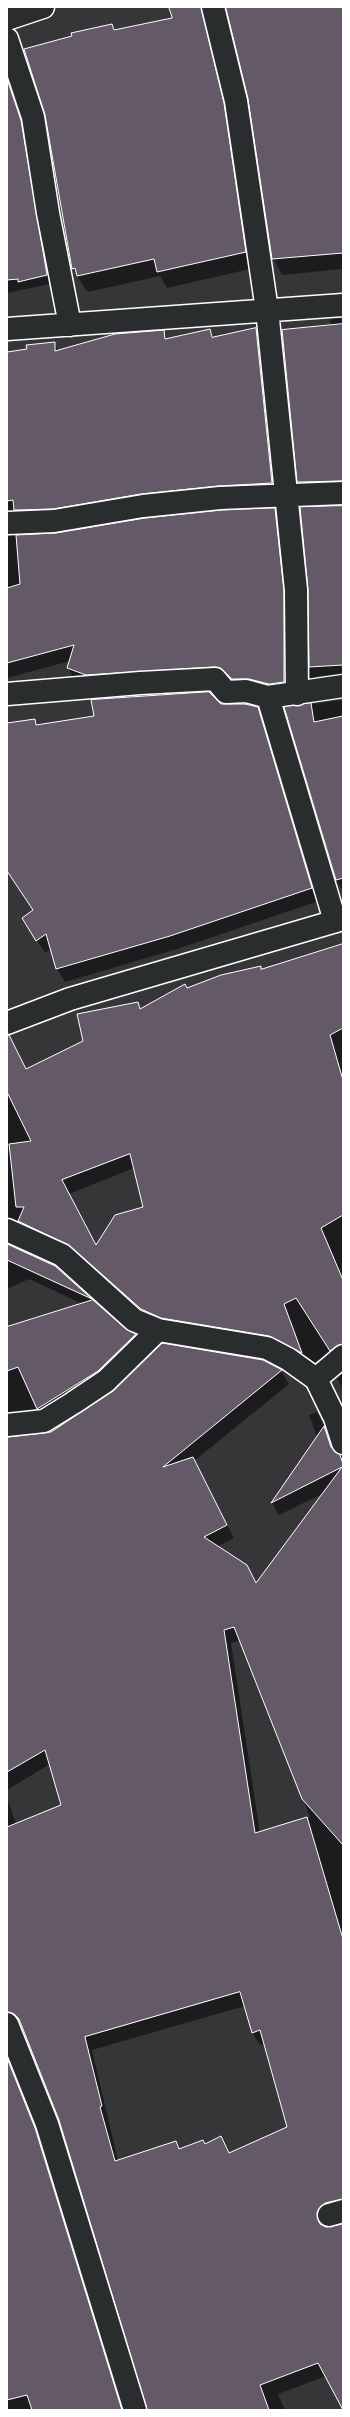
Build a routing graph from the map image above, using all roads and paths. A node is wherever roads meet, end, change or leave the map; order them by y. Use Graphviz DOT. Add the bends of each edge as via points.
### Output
graph roads {
  1 [pos="44,7"];
  2 [pos="214,7"];
  3 [pos="7,19"];
  4 [pos="7,39"];
  5 [pos="343,305"];
  6 [pos="267,310"];
  7 [pos="70,325"];
  8 [pos="7,330"];
  9 [pos="287,493"];
  10 [pos="343,493"];
  11 [pos="7,523"];
  12 [pos="343,686"];
  13 [pos="7,694"];
  14 [pos="297,694"];
  15 [pos="268,697"];
  16 [pos="339,920"];
  17 [pos="7,1023"];
  18 [pos="7,1230"];
  19 [pos="158,1330"];
  20 [pos="343,1356"];
  21 [pos="316,1379"];
  22 [pos="339,1418"];
  23 [pos="7,1425"];
  24 [pos="343,1443"];
  25 [pos="7,2024"];
  26 [pos="135,2410"];
  1 -- 3 [label="street"];
  2 -- 6 [label="street" via="236,102"];
  4 -- 7 [label="street" via="33,117 48,213"];
  5 -- 6 [label="street"];
  6 -- 7 [label="street"];
  6 -- 9 [label="street"];
  7 -- 8 [label="street"];
  9 -- 10 [label="street"];
  9 -- 11 [label="street" via="142,506 54,521"];
  9 -- 14 [label="street" via="296,590"];
  12 -- 14 [label="street"];
  13 -- 15 [label="street" via="215,679 226,692 246,691"];
  14 -- 15 [label="street"];
  15 -- 16 [label="street"];
  16 -- 17 [label="street" via="70,999"];
  18 -- 19 [label="street" via="62,1255 134,1320"];
  19 -- 21 [label="street" via="267,1348"];
  19 -- 23 [label="street" via="106,1381 73,1403 44,1421"];
  20 -- 21 [label="street"];
  21 -- 22 [label="street"];
  22 -- 24 [label="street"];
  25 -- 26 [label="street" via="46,2124"];
}
